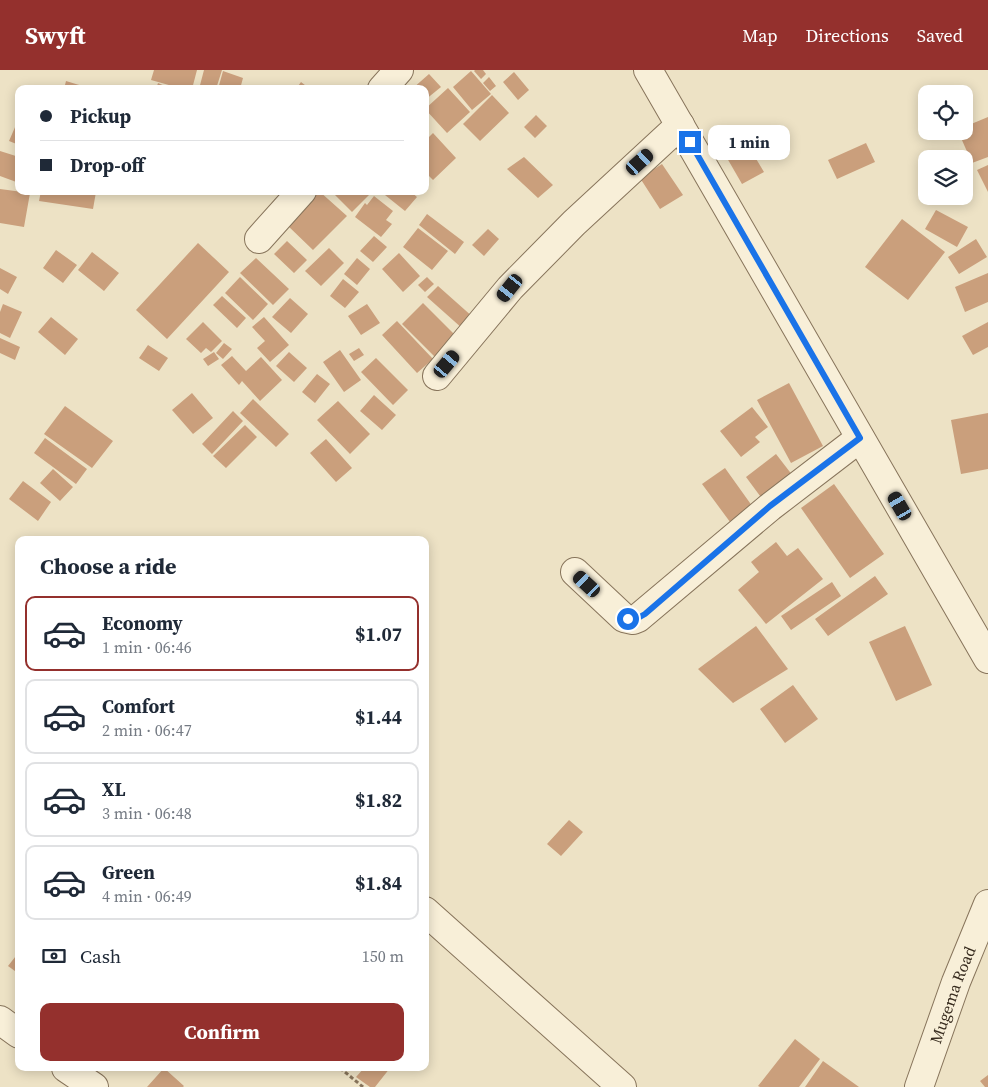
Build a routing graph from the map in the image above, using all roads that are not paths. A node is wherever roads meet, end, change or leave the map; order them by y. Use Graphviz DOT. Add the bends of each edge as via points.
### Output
graph roads {
  1 [pos="399,70"];
  2 [pos="648,70"];
  3 [pos="386,85"];
  4 [pos="680,125"];
  5 [pos="298,195"];
  6 [pos="259,239"];
  7 [pos="437,376"];
  8 [pos="860,438"];
  9 [pos="575,572"];
  10 [pos="988,659"];
  11 [pos="988,904"];
  12 [pos="429,915"];
  13 [pos="0,1020"];
  14 [pos="15,1031"];
  15 [pos="70,1071"];
  16 [pos="94,1087"];
  17 [pos="622,1087"];
  18 [pos="919,1087"];
  1 -- 3 [label="street"];
  2 -- 4 [label="street"];
  4 -- 7 [label="street" via="574,223 510,288"];
  4 -- 8 [label="street"];
  5 -- 6 [label="street"];
  8 -- 9 [label="street" via="770,506 638,618 624,618"];
  8 -- 10 [label="street"];
  11 -- 18 [label="street, Mugema Road"];
  12 -- 17 [label="street"];
  13 -- 14 [label="street"];
  15 -- 16 [label="street"];
}
